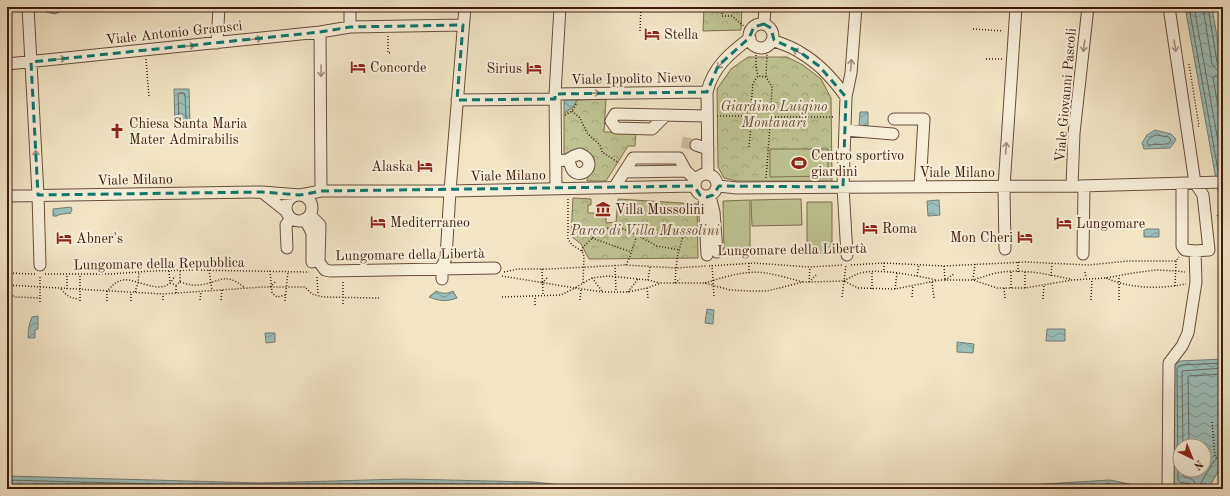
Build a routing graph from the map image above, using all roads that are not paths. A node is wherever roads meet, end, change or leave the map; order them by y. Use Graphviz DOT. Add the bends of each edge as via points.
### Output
graph roads {
  1 [pos="28,7"];
  2 [pos="219,7"];
  3 [pos="350,7"];
  4 [pos="465,7"];
  5 [pos="560,7"];
  6 [pos="765,7"];
  7 [pos="856,7"];
  8 [pos="1016,7"];
  9 [pos="1088,7"];
  10 [pos="1169,7"];
  11 [pos="764,24"];
  12 [pos="463,25"];
  13 [pos="350,26"];
  14 [pos="320,32"];
  15 [pos="758,41"];
  16 [pos="217,43"];
  17 [pos="31,62"];
  18 [pos="7,64"];
  19 [pos="707,92"];
  20 [pos="555,96"];
  21 [pos="846,97"];
  22 [pos="457,100"];
  23 [pos="666,115"];
  24 [pos="707,116"];
  25 [pos="894,119"];
  26 [pos="845,130"];
  27 [pos="894,134"];
  28 [pos="696,145"];
  29 [pos="708,149"];
  30 [pos="556,161"];
  31 [pos="570,164"];
  32 [pos="708,174"];
  33 [pos="1196,182"];
  34 [pos="1219,182"];
  35 [pos="695,183"];
  36 [pos="1182,183"];
  37 [pos="718,186"];
  38 [pos="1072,186"];
  39 [pos="1084,186"];
  40 [pos="843,187"];
  41 [pos="920,187"];
  42 [pos="1004,187"];
  43 [pos="614,188"];
  44 [pos="556,189"];
  45 [pos="321,191"];
  46 [pos="450,191"];
  47 [pos="262,192"];
  48 [pos="38,195"];
  49 [pos="300,195"];
  50 [pos="7,196"];
  51 [pos="707,196"];
  52 [pos="309,213"];
  53 [pos="289,215"];
  54 [pos="286,248"];
  55 [pos="1005,249"];
  56 [pos="1190,251"];
  57 [pos="1083,254"];
  58 [pos="844,257"];
  59 [pos="311,267"];
  60 [pos="40,270"];
  61 [pos="498,272"];
  62 [pos="442,274"];
  63 [pos="1168,489"];
  1 -- 17 [label="street"];
  2 -- 16 [label="street"];
  3 -- 13 [label="street"];
  4 -- 12 [label="street"];
  5 -- 20 [label="street" via="562,31"];
  6 -- 11 [label="street"];
  21 -- 7 [label="street, one-way" via="851,73"];
  42 -- 8 [label="street, one-way"];
  9 -- 38 [label="street, Viale Giovanni Pascoli, one-way" via="1074,133"];
  10 -- 33 [label="street, one-way"];
  11 -- 15 [label="street" via="757,25"];
  11 -- 15 [label="street" via="771,28 773,36"];
  12 -- 13 [label="street, Viale Antonio Gramsci"];
  12 -- 22 [label="street"];
  13 -- 14 [label="street, Viale Antonio Gramsci"];
  16 -- 14 [label="street, Viale Antonio Gramsci, one-way"];
  14 -- 45 [label="street, one-way"];
  15 -- 19 [label="street, one-way" via="732,51 718,66"];
  21 -- 15 [label="street, one-way" via="819,66 800,52"];
  17 -- 16 [label="street, Viale Antonio Gramsci, one-way"];
  17 -- 18 [label="street, Viale Antonio Gramsci"];
  48 -- 17 [label="street, one-way"];
  20 -- 19 [label="street, Viale Ippolito Nievo, one-way" via="579,93"];
  19 -- 24 [label="street"];
  20 -- 22 [label="street, Viale Ippolito Nievo"];
  20 -- 30 [label="street"];
  21 -- 26 [label="street"];
  22 -- 46 [label="street"];
  23 -- 24 [label="street"];
  24 -- 29 [label="street"];
  25 -- 41 [label="street" via="924,119"];
  26 -- 27 [label="street"];
  26 -- 40 [label="street"];
  28 -- 29 [label="street"];
  29 -- 32 [label="street"];
  30 -- 31 [label="street" via="568,160 580,154 586,157 589,163 584,173 578,174 573,171"];
  30 -- 44 [label="street"];
  32 -- 35 [label="street" via="701,175"];
  32 -- 37 [label="street" via="715,178"];
  33 -- 34 [label="street, Viale Milano"];
  33 -- 36 [label="street, Viale Milano"];
  33 -- 56 [label="street" via="1203,195 1209,250"];
  35 -- 43 [label="street, Viale Milano"];
  35 -- 43 [label="street" via="686,171 626,170"];
  35 -- 51 [label="street" via="698,193"];
  36 -- 39 [label="street, Viale Milano"];
  36 -- 56 [label="street" via="1182,246"];
  37 -- 40 [label="street, Viale Milano"];
  37 -- 51 [label="street" via="715,192"];
  38 -- 39 [label="street, Viale Milano"];
  38 -- 42 [label="street, Viale Milano"];
  39 -- 57 [label="street"];
  40 -- 41 [label="street, Viale Milano"];
  40 -- 58 [label="street"];
  41 -- 42 [label="street, Viale Milano"];
  42 -- 55 [label="street"];
  43 -- 44 [label="street, Viale Milano"];
  44 -- 46 [label="street, Viale Milano"];
  45 -- 46 [label="street, Viale Milano"];
  45 -- 49 [label="street, Viale Milano"];
  45 -- 52 [label="street"];
  46 -- 62 [label="street" via="446,258"];
  47 -- 48 [label="street, Viale Milano" via="198,197"];
  47 -- 49 [label="street, Viale Milano"];
  47 -- 53 [label="street"];
  48 -- 50 [label="street, Viale Milano"];
  48 -- 60 [label="street"];
  49 -- 52 [label="street" via="307,198"];
  49 -- 53 [label="street" via="289,200 286,208"];
  51 -- 51 [label="street" via="714,212 712,254 706,231"];
  52 -- 53 [label="street" via="298,221"];
  52 -- 59 [label="street" via="312,233"];
  52 -- 62 [label="street, Lungomare della Libertà" via="320,225 321,272"];
  53 -- 54 [label="street" via="286,225"];
  56 -- 63 [label="street" via="1195,278 1188,333 1169,363"];
  61 -- 62 [label="street, Lungomare della Libertà"];
}
